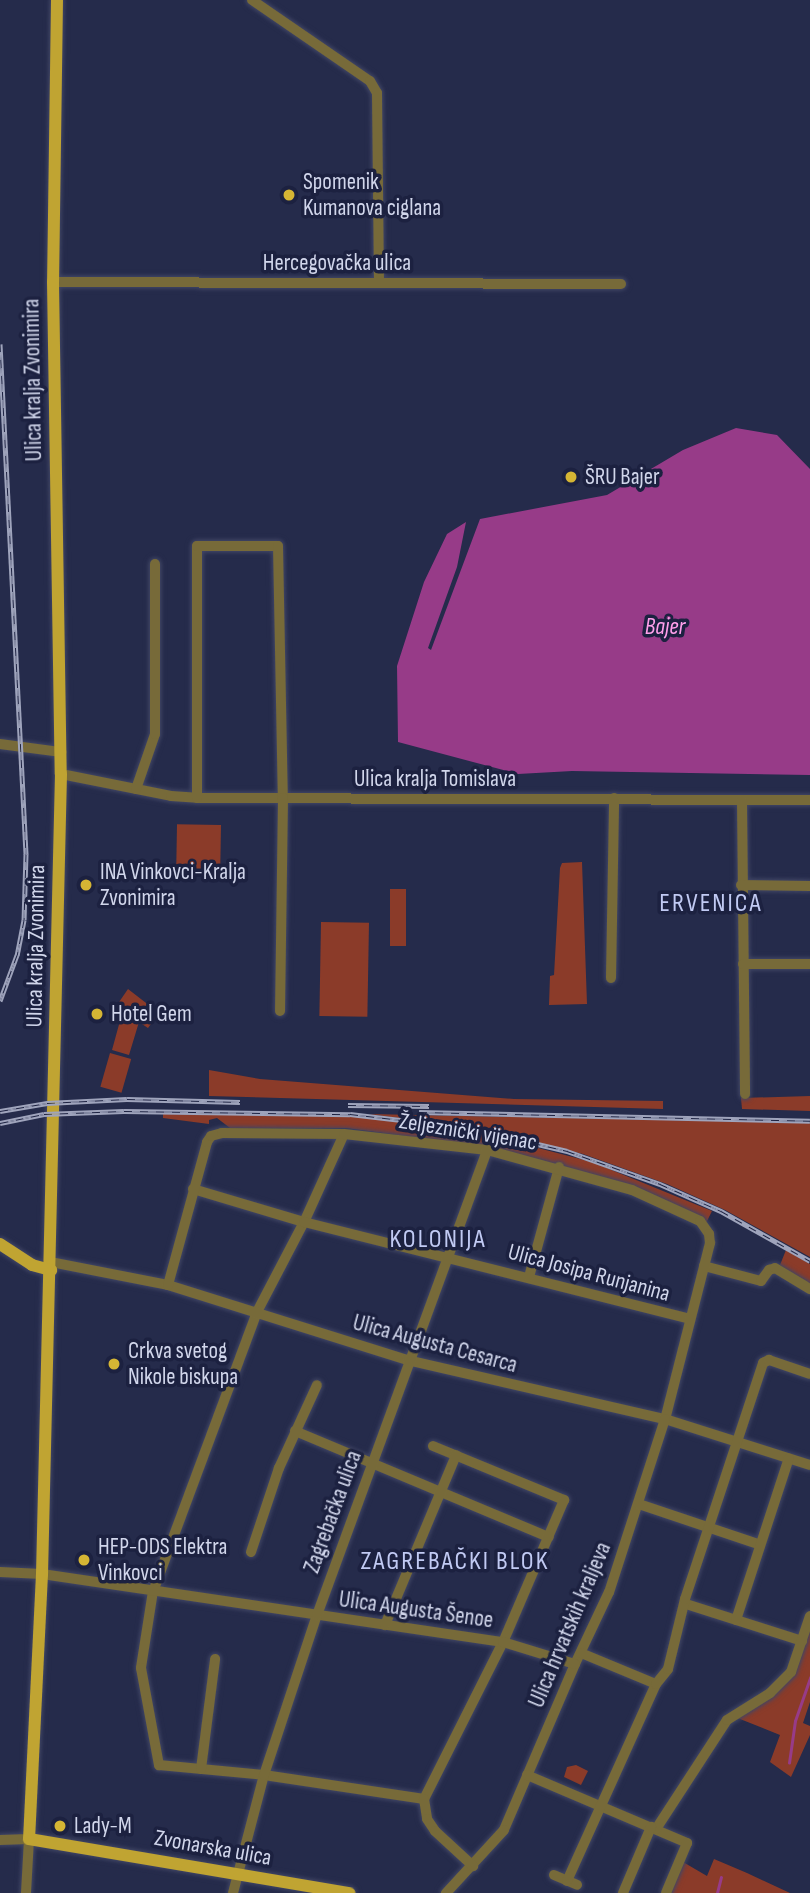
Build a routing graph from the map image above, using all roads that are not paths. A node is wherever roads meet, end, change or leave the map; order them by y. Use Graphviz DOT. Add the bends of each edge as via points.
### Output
graph roads {
  1 [pos="57,0"];
  2 [pos="252,0"];
  3 [pos="53,282"];
  4 [pos="379,282"];
  5 [pos="621,284"];
  6 [pos="155,564"];
  7 [pos="0,744"];
  8 [pos="61,752"];
  9 [pos="61,774"];
  10 [pos="136,789"];
  11 [pos="197,798"];
  12 [pos="282,798"];
  13 [pos="614,798"];
  14 [pos="742,800"];
  15 [pos="810,800"];
  16 [pos="741,885"];
  17 [pos="810,886"];
  18 [pos="743,964"];
  19 [pos="810,964"];
  20 [pos="611,978"];
  21 [pos="280,1011"];
  22 [pos="745,1094"];
  23 [pos="344,1134"];
  24 [pos="487,1150"];
  25 [pos="559,1167"];
  26 [pos="193,1189"];
  27 [pos="304,1222"];
  28 [pos="706,1226"];
  29 [pos="0,1244"];
  30 [pos="448,1256"];
  31 [pos="51,1266"];
  32 [pos="704,1266"];
  33 [pos="529,1277"];
  34 [pos="167,1285"];
  35 [pos="810,1289"];
  36 [pos="257,1312"];
  37 [pos="690,1319"];
  38 [pos="407,1360"];
  39 [pos="810,1374"];
  40 [pos="317,1385"];
  41 [pos="665,1419"];
  42 [pos="295,1431"];
  43 [pos="737,1441"];
  44 [pos="433,1446"];
  45 [pos="456,1455"];
  46 [pos="789,1458"];
  47 [pos="372,1462"];
  48 [pos="810,1465"];
  49 [pos="441,1491"];
  50 [pos="639,1504"];
  51 [pos="709,1526"];
  52 [pos="549,1537"];
  53 [pos="758,1544"];
  54 [pos="251,1552"];
  55 [pos="0,1572"];
  56 [pos="42,1574"];
  57 [pos="153,1591"];
  58 [pos="686,1604"];
  59 [pos="317,1615"];
  60 [pos="810,1616"];
  61 [pos="736,1620"];
  62 [pos="385,1625"];
  63 [pos="802,1641"];
  64 [pos="503,1642"];
  65 [pos="581,1653"];
  66 [pos="215,1659"];
  67 [pos="575,1664"];
  68 [pos="656,1684"];
  69 [pos="201,1769"];
  70 [pos="527,1774"];
  71 [pos="264,1775"];
  72 [pos="424,1800"];
  73 [pos="600,1805"];
  74 [pos="654,1828"];
  75 [pos="29,1839"];
  76 [pos="0,1840"];
  77 [pos="473,1866"];
  78 [pos="236,1873"];
  79 [pos="554,1875"];
  80 [pos="26,1893"];
  81 [pos="233,1893"];
  82 [pos="349,1893"];
  83 [pos="446,1893"];
  84 [pos="623,1893"];
  85 [pos="666,1893"];
  1 -- 3 [label="main road, Ulica kralja Zvonimira"];
  2 -- 4 [label="street" via="370,81 377,93"];
  3 -- 4 [label="street, Hercegovačka ulica"];
  3 -- 8 [label="main road, Ulica kralja Zvonimira"];
  4 -- 5 [label="street, Hercegovačka ulica"];
  6 -- 10 [label="street" via="155,734"];
  7 -- 8 [label="street"];
  8 -- 9 [label="main road, Ulica kralja Zvonimira"];
  9 -- 10 [label="street, Ulica kralja Tomislava"];
  9 -- 31 [label="main road, Ulica kralja Zvonimira"];
  10 -- 11 [label="street, Ulica kralja Tomislava"];
  11 -- 12 [label="street, Ulica kralja Tomislava"];
  11 -- 12 [label="street" via="197,546 278,546"];
  12 -- 13 [label="street, Ulica kralja Tomislava"];
  12 -- 21 [label="street"];
  13 -- 14 [label="street, Ulica kralja Tomislava"];
  13 -- 20 [label="street"];
  14 -- 15 [label="street, Ulica kralja Tomislava"];
  14 -- 16 [label="street"];
  16 -- 17 [label="street"];
  16 -- 18 [label="street"];
  18 -- 19 [label="street"];
  18 -- 22 [label="street"];
  23 -- 24 [label="street, Željeznički vijenac"];
  23 -- 26 [label="street, Željeznički vijenac" via="232,1132 211,1136"];
  23 -- 27 [label="street"];
  24 -- 25 [label="street, Željeznički vijenac"];
  24 -- 30 [label="street, Zagrebačka ulica"];
  25 -- 28 [label="street, Željeznički vijenac" via="632,1190"];
  25 -- 33 [label="street"];
  26 -- 27 [label="street, Ulica Josipa Runjanina"];
  26 -- 34 [label="street"];
  27 -- 30 [label="street, Ulica Josipa Runjanina"];
  27 -- 36 [label="street"];
  28 -- 32 [label="street, Ulica hrvatskih kraljeva" via="710,1243"];
  29 -- 31 [label="main road" via="32,1265"];
  30 -- 33 [label="street, Ulica Josipa Runjanina"];
  30 -- 38 [label="street, Zagrebačka ulica"];
  31 -- 34 [label="street, Ulica Augusta Cesarca"];
  31 -- 56 [label="main road, Ulica kralja Zvonimira"];
  32 -- 35 [label="street" via="761,1280 775,1268"];
  32 -- 37 [label="street, Ulica hrvatskih kraljeva"];
  33 -- 37 [label="street, Ulica Josipa Runjanina"];
  34 -- 36 [label="street, Ulica Augusta Cesarca"];
  36 -- 38 [label="street, Ulica Augusta Cesarca"];
  36 -- 57 [label="street"];
  37 -- 41 [label="street, Ulica hrvatskih kraljeva"];
  38 -- 41 [label="street, Ulica Augusta Cesarca"];
  38 -- 47 [label="street, Zagrebačka ulica"];
  39 -- 43 [label="street" via="769,1360 764,1363"];
  40 -- 42 [label="street"];
  41 -- 43 [label="street, Ulica Augusta Cesarca"];
  41 -- 50 [label="street, Ulica hrvatskih kraljeva"];
  42 -- 47 [label="street"];
  42 -- 54 [label="street"];
  43 -- 46 [label="street, Ulica Augusta Cesarca"];
  43 -- 51 [label="street"];
  44 -- 45 [label="street"];
  45 -- 49 [label="street"];
  45 -- 52 [label="street" via="564,1500"];
  46 -- 48 [label="street, Ulica Augusta Cesarca"];
  46 -- 53 [label="street"];
  47 -- 49 [label="street"];
  47 -- 59 [label="street, Zagrebačka ulica"];
  49 -- 52 [label="street"];
  49 -- 62 [label="street"];
  50 -- 51 [label="street"];
  50 -- 65 [label="street, Ulica hrvatskih kraljeva" via="609,1592"];
  51 -- 53 [label="street"];
  51 -- 58 [label="street"];
  52 -- 64 [label="street"];
  53 -- 61 [label="street"];
  55 -- 56 [label="street, Ulica Augusta Šenoe"];
  56 -- 57 [label="street, Ulica Augusta Šenoe"];
  56 -- 75 [label="main road, Ulica kralja Zvonimira"];
  57 -- 59 [label="street, Ulica Augusta Šenoe"];
  57 -- 69 [label="street" via="141,1668 159,1765"];
  58 -- 61 [label="street"];
  58 -- 68 [label="street" via="668,1669"];
  59 -- 62 [label="street, Ulica Augusta Šenoe"];
  59 -- 71 [label="street, Zagrebačka ulica"];
  60 -- 63 [label="street"];
  61 -- 63 [label="street"];
  62 -- 64 [label="street, Ulica Augusta Šenoe"];
  63 -- 74 [label="street" via="791,1672 727,1720"];
  64 -- 67 [label="street, Ulica Augusta Šenoe"];
  64 -- 72 [label="street"];
  65 -- 67 [label="street, Ulica hrvatskih kraljeva"];
  65 -- 68 [label="street"];
  66 -- 69 [label="street"];
  67 -- 70 [label="street, Ulica hrvatskih kraljeva"];
  68 -- 73 [label="street"];
  69 -- 71 [label="street"];
  70 -- 73 [label="street"];
  70 -- 77 [label="street, Ulica hrvatskih kraljeva" via="504,1830"];
  71 -- 72 [label="street"];
  71 -- 78 [label="street, Zagrebačka ulica"];
  72 -- 77 [label="street" via="427,1819 435,1831"];
  73 -- 74 [label="street"];
  73 -- 79 [label="street" via="572,1883"];
  74 -- 84 [label="street"];
  74 -- 85 [label="street" via="687,1843"];
  75 -- 76 [label="street"];
  75 -- 78 [label="main road, Zvonarska ulica"];
  75 -- 80 [label="street, Ulica kralja Zvonimira"];
  77 -- 83 [label="street, Ulica hrvatskih kraljeva"];
  78 -- 81 [label="street, Zagrebačka ulica"];
  78 -- 82 [label="main road, Zvonarska ulica"];
}
